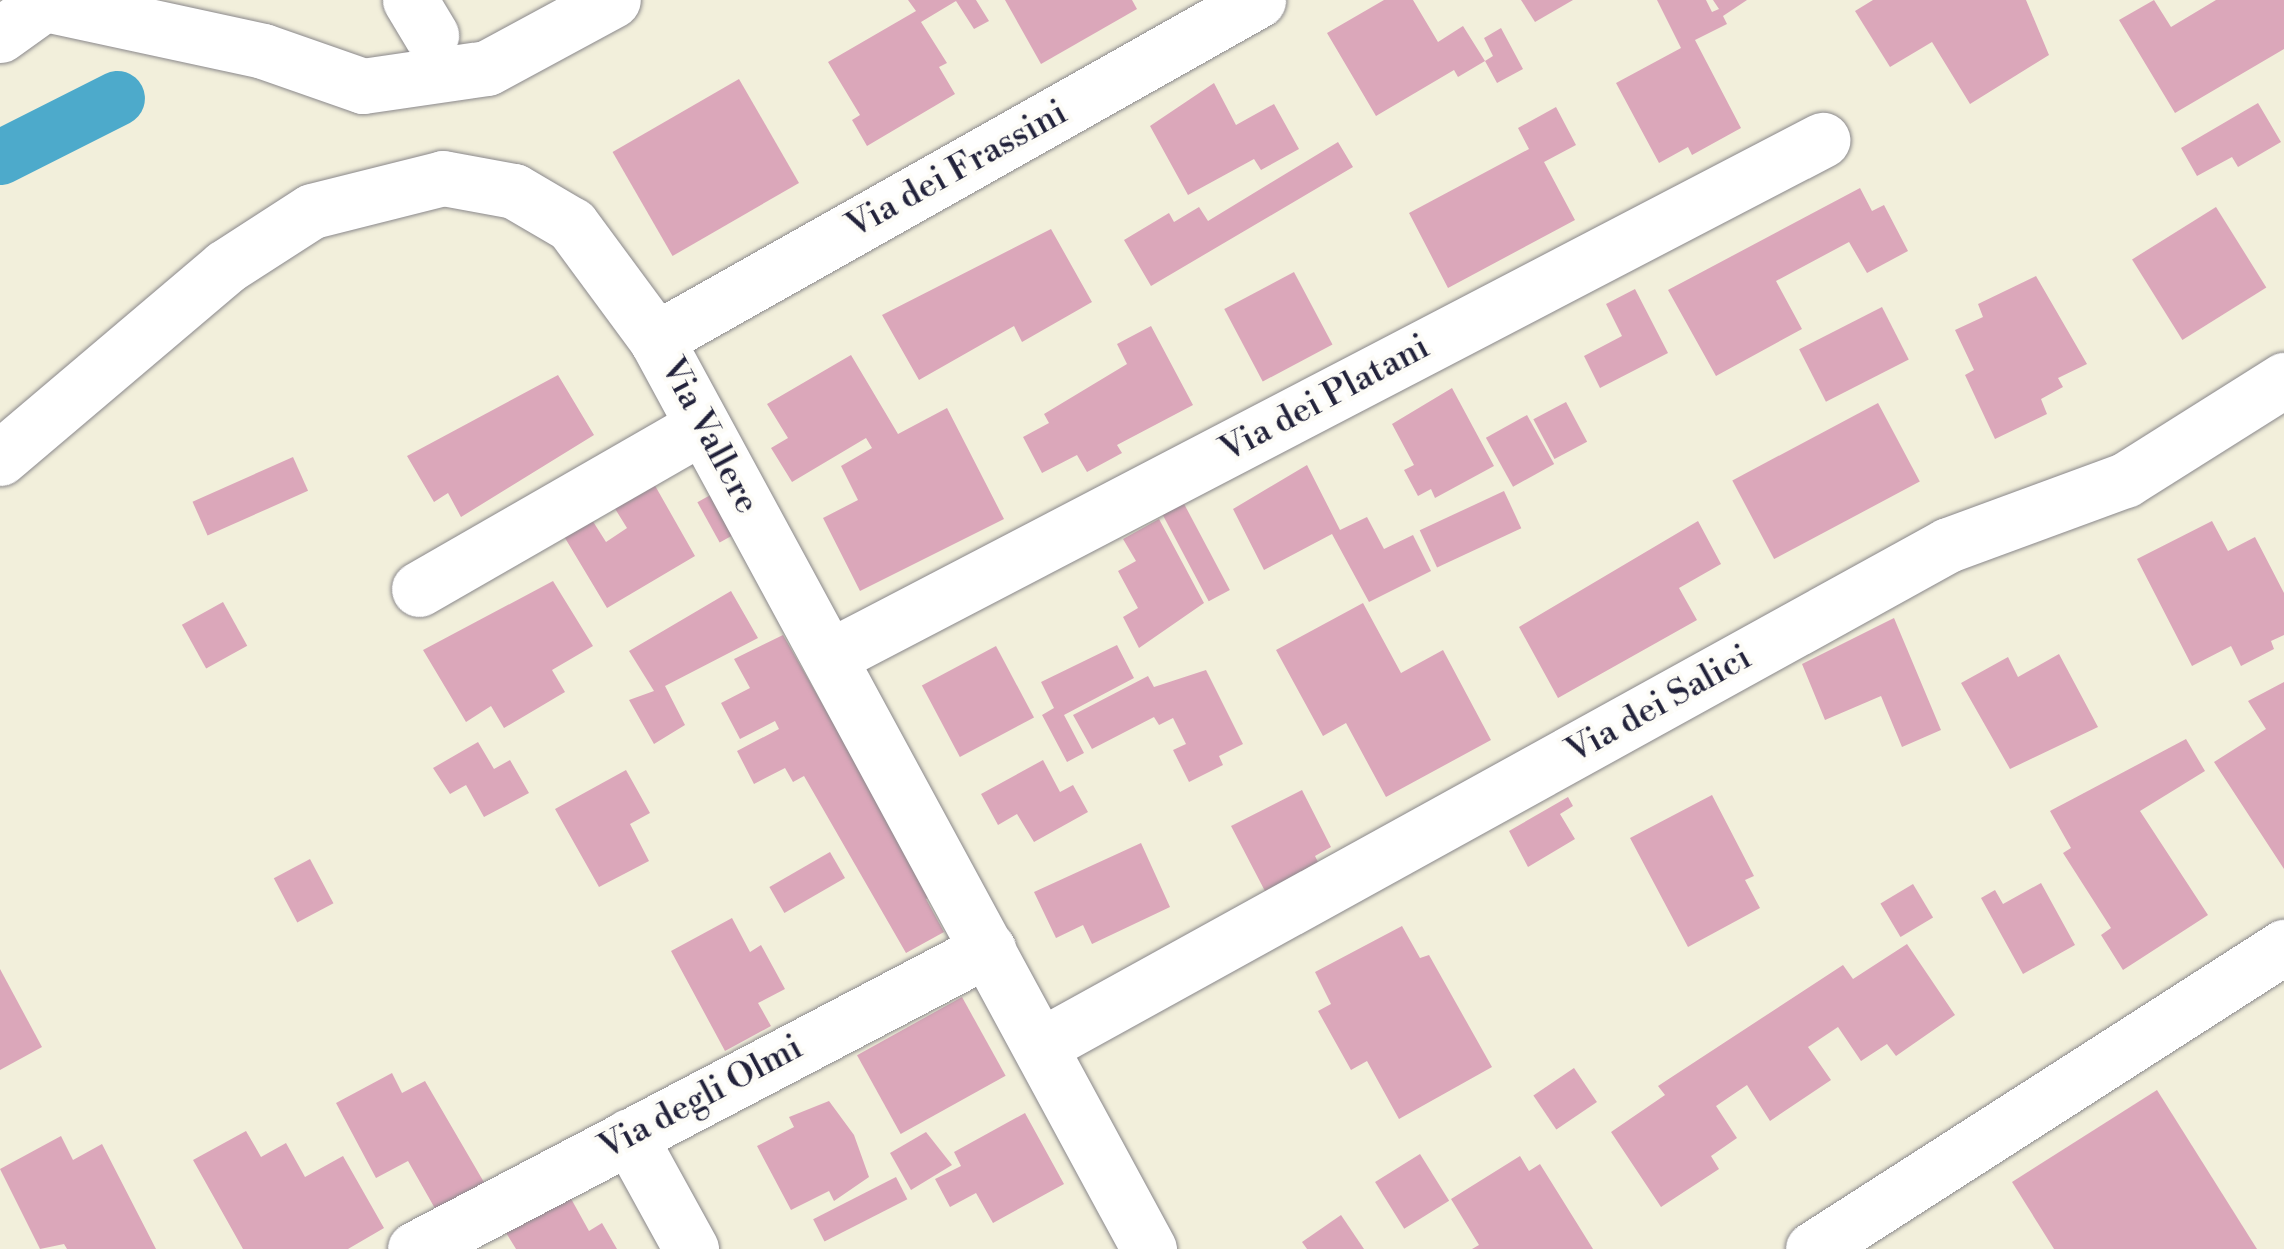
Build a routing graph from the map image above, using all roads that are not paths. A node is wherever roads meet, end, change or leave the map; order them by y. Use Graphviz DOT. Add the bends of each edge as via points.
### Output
graph roads {
  1 [pos="222,0"];
  2 [pos="613,0"];
  3 [pos="1258,0"];
  4 [pos="47,2"];
  5 [pos="0,35"];
  6 [pos="263,51"];
  7 [pos="1822,140"];
  8 [pos="656,339"];
  9 [pos="2284,380"];
  10 [pos="703,426"];
  11 [pos="0,458"];
  12 [pos="419,589"];
  13 [pos="828,657"];
  14 [pos="2284,947"];
  15 [pos="988,948"];
  16 [pos="1040,1046"];
  17 [pos="628,1136"];
  18 [pos="415,1249"];
  19 [pos="691,1249"];
  20 [pos="1149,1249"];
  21 [pos="1812,1249"];
  1 -- 6 [label="street"];
  2 -- 6 [label="street" via="487,68 380,84 362,86"];
  3 -- 8 [label="street, Via dei Frassini"];
  4 -- 5 [label="street"];
  4 -- 6 [label="street"];
  7 -- 13 [label="street, Via dei Platani"];
  8 -- 10 [label="street, Via Vallere"];
  8 -- 11 [label="street, Via Vallere" via="572,225 514,191 443,178 312,211 225,267"];
  9 -- 16 [label="street, Via dei Salici" via="2125,480 1948,545"];
  10 -- 12 [label="street"];
  10 -- 13 [label="street, Via Vallere"];
  13 -- 15 [label="street, Via Vallere"];
  14 -- 21 [label="street"];
  15 -- 16 [label="street, Via Vallere"];
  15 -- 17 [label="street, Via degli Olmi"];
  16 -- 20 [label="street, Via Vallere"];
  17 -- 18 [label="street, Via degli Olmi"];
  17 -- 19 [label="street"];
}
